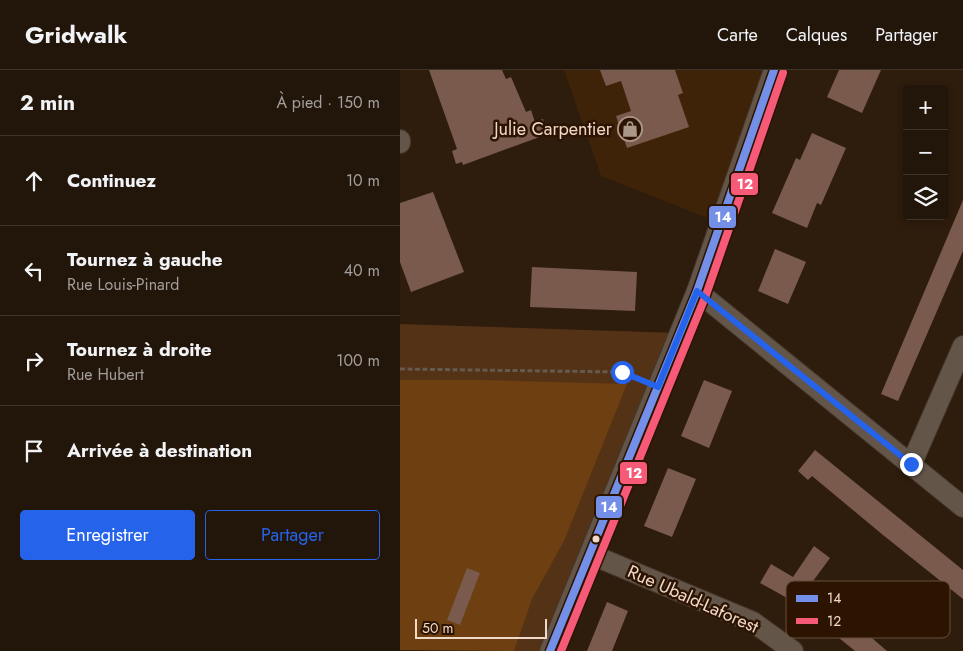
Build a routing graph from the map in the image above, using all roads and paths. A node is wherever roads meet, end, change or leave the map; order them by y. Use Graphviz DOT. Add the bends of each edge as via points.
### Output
graph roads {
  1 [pos="774,70"];
  2 [pos="697,291"];
  3 [pos="963,346"];
  4 [pos="400,369"];
  5 [pos="658,387"];
  6 [pos="911,464"];
  7 [pos="963,507"];
  8 [pos="590,554"];
  9 [pos="550,651"];
  10 [pos="793,651"];
  1 -- 2 [label="street"];
  2 -- 5 [label="street"];
  2 -- 6 [label="street"];
  3 -- 6 [label="street"];
  4 -- 5 [label="path" via="622,372"];
  5 -- 8 [label="street"];
  6 -- 7 [label="street"];
  8 -- 9 [label="street"];
  8 -- 10 [label="street, Rue Ubald-Laforest" via="753,622"];
}
